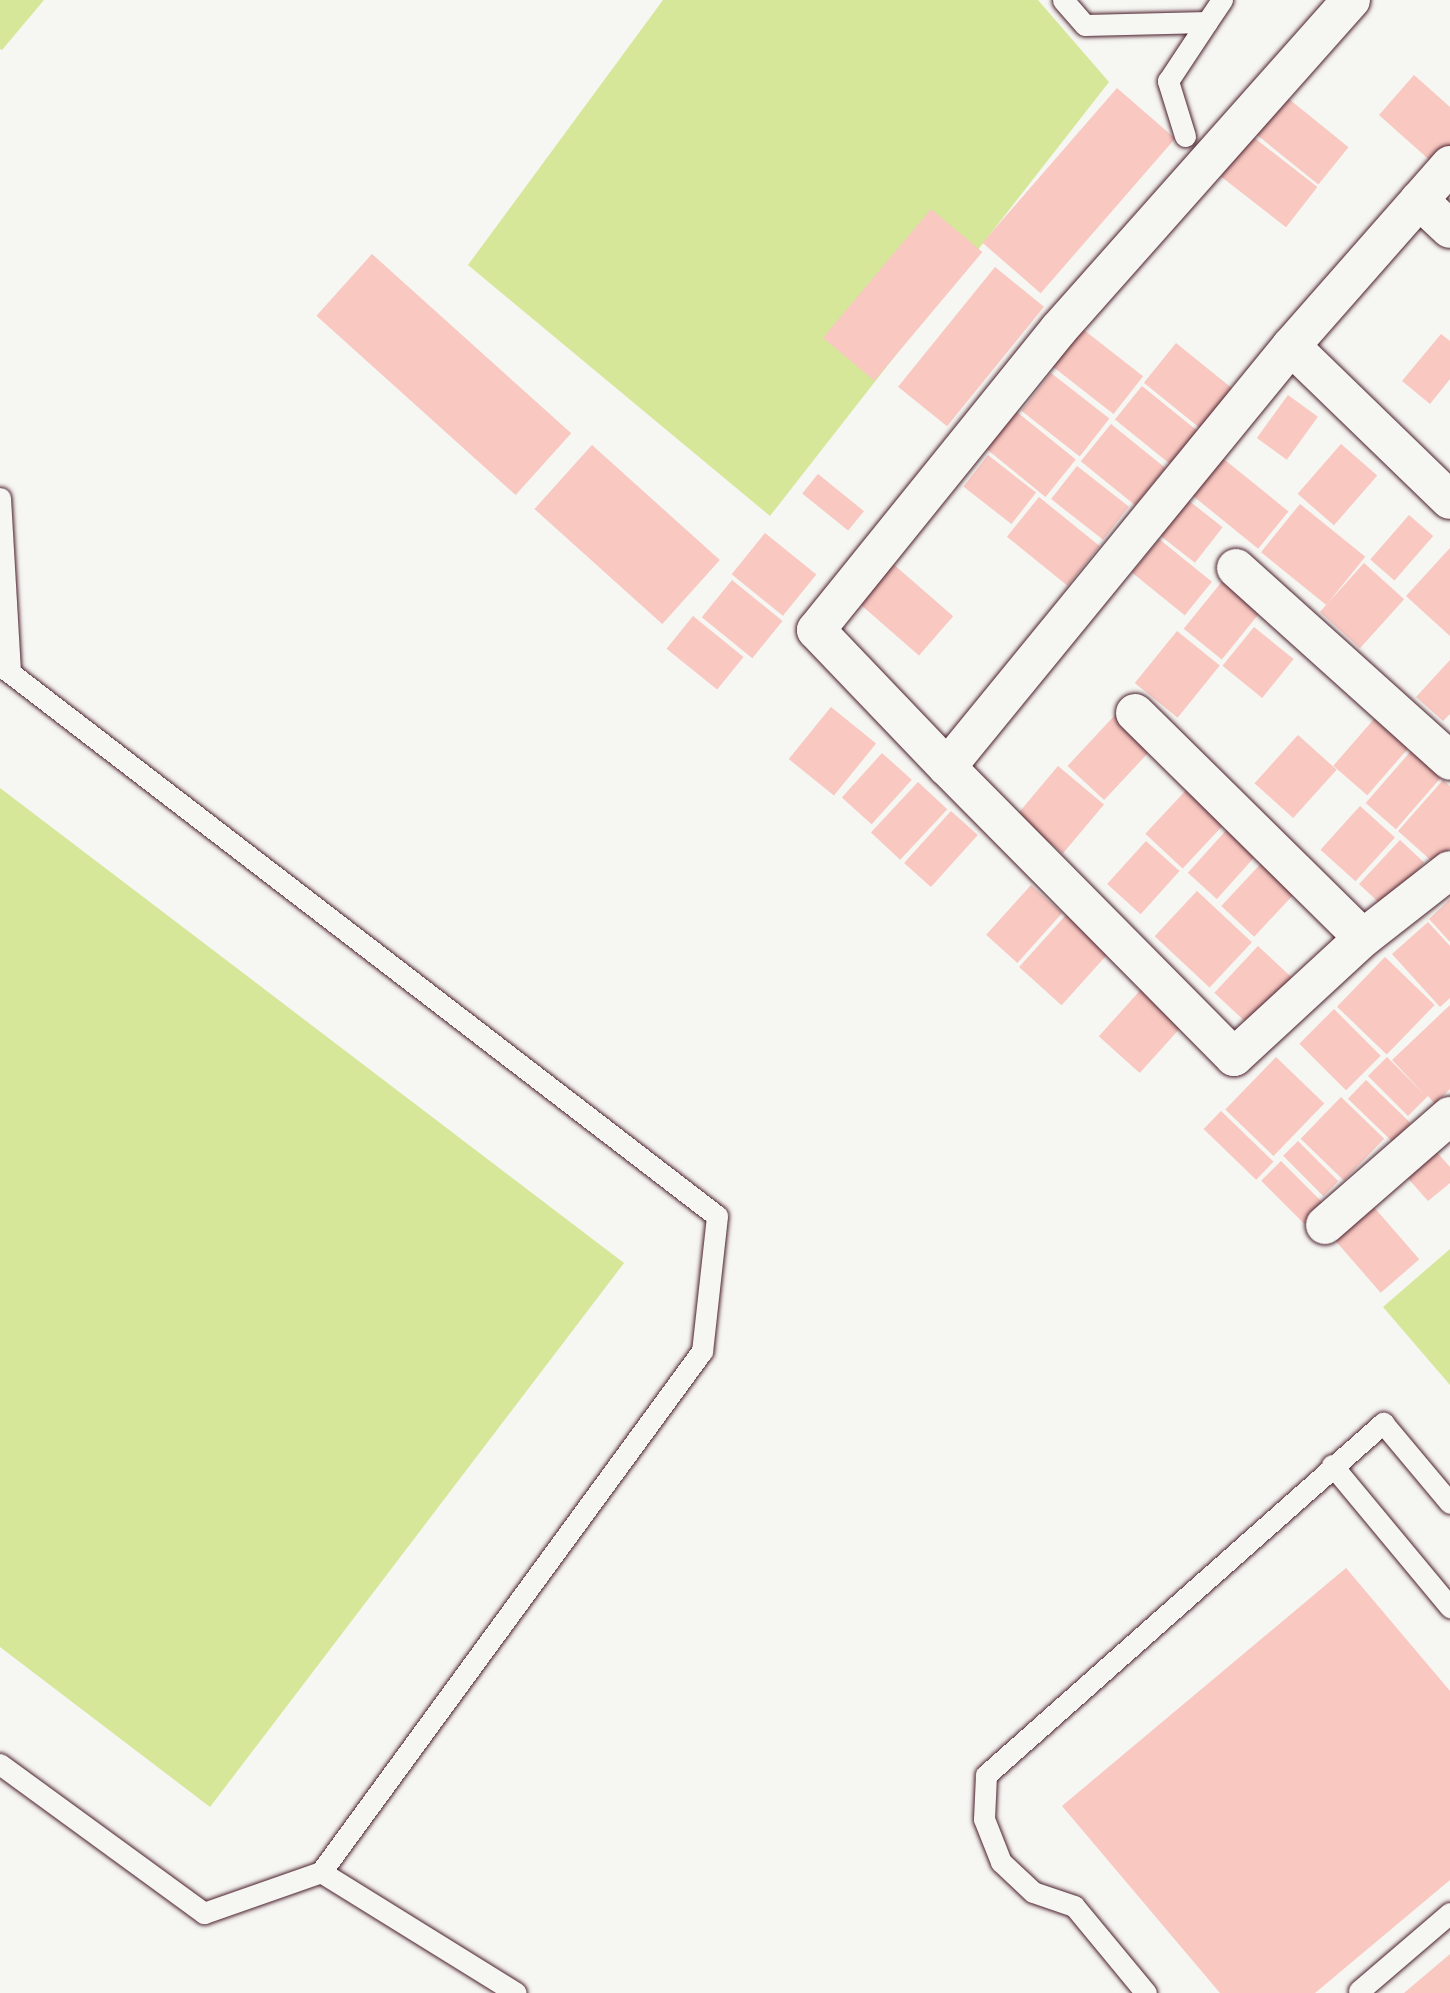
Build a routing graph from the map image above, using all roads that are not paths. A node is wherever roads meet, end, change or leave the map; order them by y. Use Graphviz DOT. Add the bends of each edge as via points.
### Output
graph roads {
  1 [pos="1063,0"];
  2 [pos="1222,0"];
  3 [pos="1351,0"];
  4 [pos="1207,22"];
  5 [pos="1185,136"];
  6 [pos="1450,164"];
  7 [pos="1419,200"];
  8 [pos="1450,229"];
  9 [pos="1291,346"];
  10 [pos="0,498"];
  11 [pos="1450,500"];
  12 [pos="1236,568"];
  13 [pos="5,668"];
  14 [pos="1135,713"];
  15 [pos="1450,761"];
  16 [pos="947,767"];
  17 [pos="1450,870"];
  18 [pos="1363,939"];
  19 [pos="1450,1116"];
  20 [pos="1325,1225"];
  21 [pos="1332,1465"];
  22 [pos="1450,1503"];
  23 [pos="1450,1606"];
  24 [pos="0,1763"];
  25 [pos="321,1872"];
  26 [pos="1450,1913"];
  27 [pos="1359,1991"];
  28 [pos="516,1993"];
  29 [pos="1146,1993"];
  1 -- 4 [label="lane" via="1085,25"];
  2 -- 4 [label="lane"];
  3 -- 16 [label="street" via="1059,329 816,630"];
  4 -- 5 [label="lane" via="1168,80"];
  6 -- 7 [label="street"];
  7 -- 8 [label="street"];
  7 -- 9 [label="street"];
  9 -- 11 [label="street"];
  9 -- 16 [label="street"];
  10 -- 13 [label="lane"];
  12 -- 15 [label="street"];
  13 -- 25 [label="lane" via="717,1216 702,1351"];
  14 -- 18 [label="street"];
  16 -- 18 [label="street" via="1234,1058"];
  17 -- 18 [label="street"];
  19 -- 20 [label="street"];
  21 -- 22 [label="lane" via="1383,1423"];
  21 -- 23 [label="lane"];
  21 -- 29 [label="lane" via="986,1774 984,1819 1001,1862 1033,1892 1074,1906"];
  24 -- 25 [label="lane" via="204,1913"];
  25 -- 28 [label="lane"];
  26 -- 27 [label="lane"];
}
